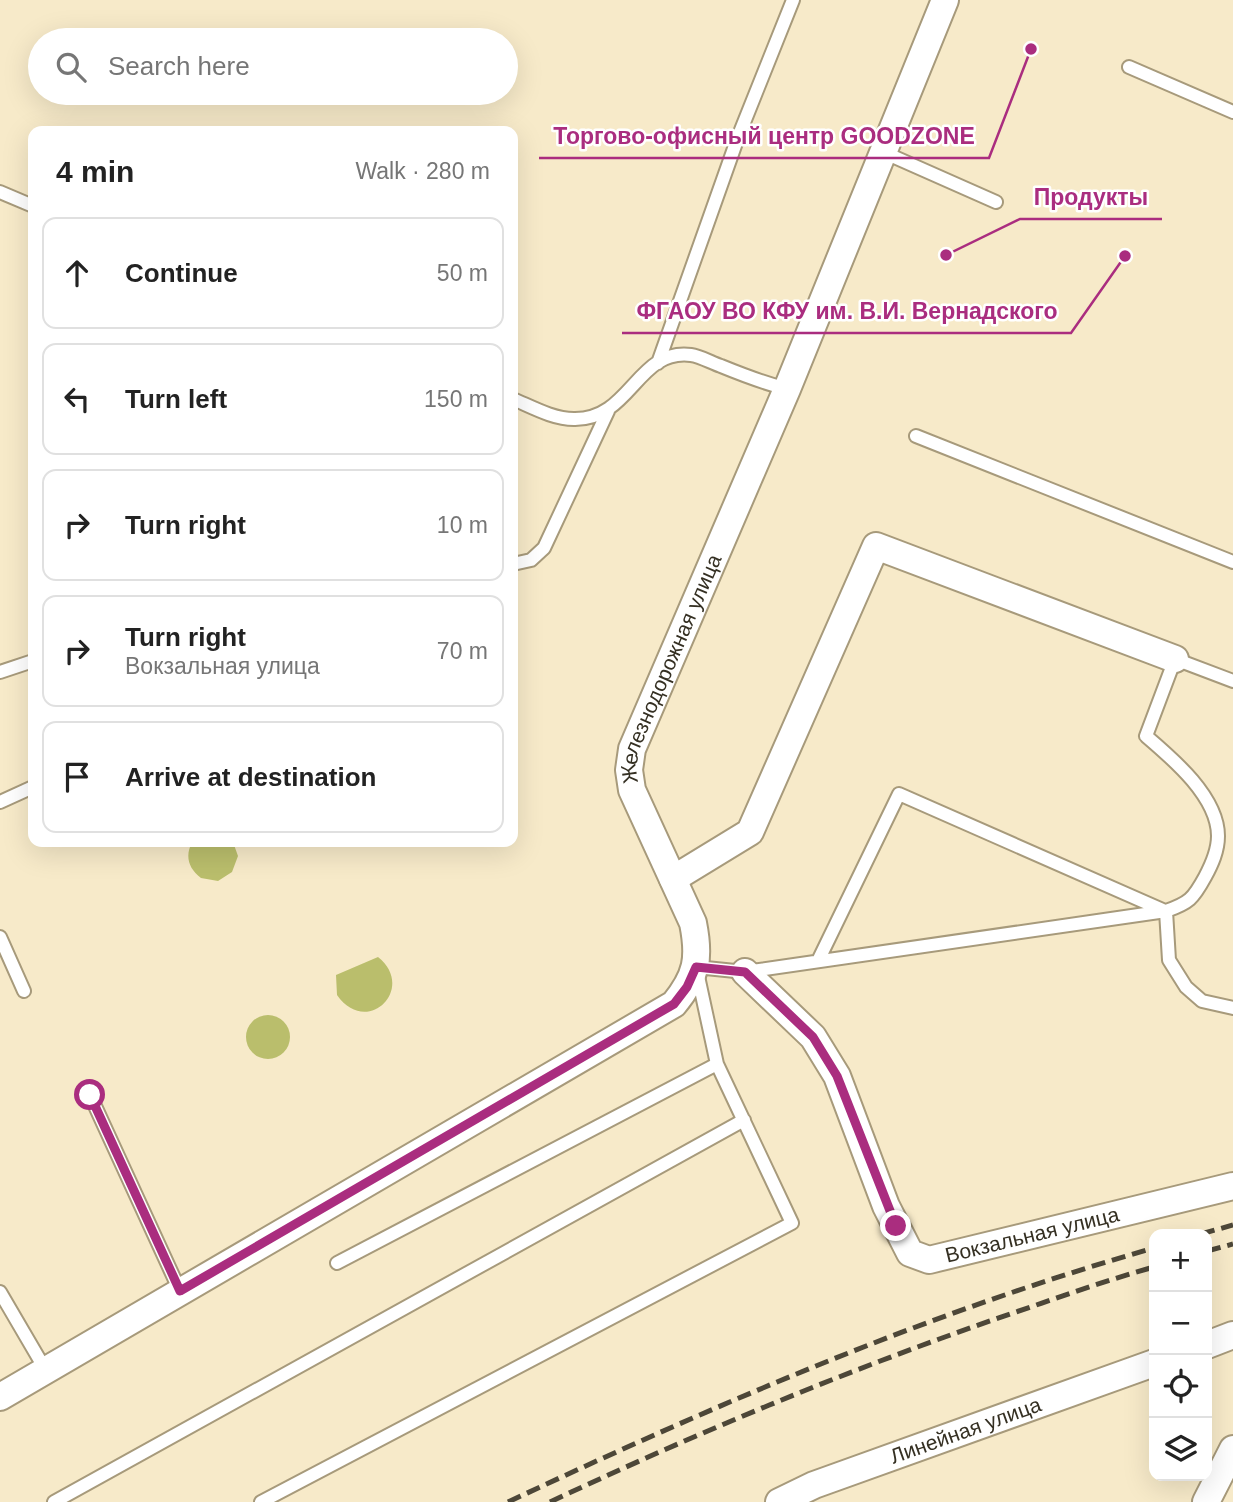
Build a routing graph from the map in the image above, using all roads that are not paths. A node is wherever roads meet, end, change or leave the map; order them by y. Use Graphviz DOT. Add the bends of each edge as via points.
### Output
graph roads {
  1 [pos="793,0"];
  2 [pos="945,0"];
  3 [pos="1129,66"];
  4 [pos="1233,112"];
  5 [pos="883,152"];
  6 [pos="0,192"];
  7 [pos="996,202"];
  8 [pos="28,204"];
  9 [pos="658,363"];
  10 [pos="787,390"];
  11 [pos="518,401"];
  12 [pos="608,411"];
  13 [pos="916,436"];
  14 [pos="1233,562"];
  15 [pos="518,563"];
  16 [pos="1174,659"];
  17 [pos="28,663"];
  18 [pos="0,672"];
  19 [pos="1233,681"];
  20 [pos="28,789"];
  21 [pos="0,803"];
  22 [pos="673,879"];
  23 [pos="1166,911"];
  24 [pos="0,937"];
  25 [pos="818,961"];
  26 [pos="696,967"];
  27 [pos="745,972"];
  28 [pos="24,991"];
  29 [pos="1233,1008"];
  30 [pos="717,1064"];
  31 [pos="90,1095"];
  32 [pos="744,1121"];
  33 [pos="1233,1186"];
  34 [pos="337,1263"];
  35 [pos="180,1291"];
  36 [pos="0,1292"];
  37 [pos="1233,1335"];
  38 [pos="1212,1343"];
  39 [pos="1149,1365"];
  40 [pos="45,1369"];
  41 [pos="0,1397"];
  42 [pos="1233,1449"];
  43 [pos="810,1493"];
  44 [pos="54,1502"];
  45 [pos="261,1502"];
  46 [pos="779,1502"];
  47 [pos="1206,1502"];
  1 -- 9 [label="lane" via="737,140"];
  2 -- 5 [label="street, Железнодорожная улица"];
  3 -- 4 [label="lane"];
  5 -- 7 [label="lane"];
  5 -- 10 [label="street, Железнодорожная улица"];
  6 -- 8 [label="lane"];
  9 -- 10 [label="lane" via="691,355"];
  9 -- 12 [label="lane"];
  10 -- 22 [label="street, Железнодорожная улица" via="632,750 632,790"];
  11 -- 12 [label="lane" via="572,419"];
  12 -- 15 [label="lane" via="544,548 531,561"];
  13 -- 14 [label="lane"];
  16 -- 19 [label="lane"];
  16 -- 22 [label="street" via="876,546 750,832"];
  16 -- 23 [label="lane" via="1146,736 1196,785 1214,814 1218,835 1216,854 1198,888 1186,905"];
  17 -- 18 [label="lane"];
  20 -- 21 [label="lane"];
  22 -- 26 [label="street, Железнодорожная улица" via="693,923"];
  23 -- 25 [label="lane"];
  23 -- 25 [label="lane" via="899,794"];
  23 -- 29 [label="lane" via="1169,960 1186,987 1202,1001"];
  24 -- 28 [label="lane"];
  25 -- 27 [label="lane"];
  26 -- 27 [label="lane"];
  26 -- 30 [label="lane"];
  26 -- 35 [label="street" via="674,1004"];
  27 -- 33 [label="street, Вокзальная улица" via="813,1037 837,1076 886,1206 910,1253 929,1261"];
  30 -- 32 [label="lane"];
  30 -- 34 [label="lane"];
  31 -- 35 [label="lane"];
  32 -- 44 [label="lane"];
  32 -- 45 [label="lane" via="792,1223"];
  35 -- 40 [label="street"];
  36 -- 40 [label="lane"];
  37 -- 38 [label="street"];
  39 -- 43 [label="street, Линейная улица"];
  40 -- 41 [label="street"];
  42 -- 47 [label="street"];
  43 -- 46 [label="street, Линейная улица"];
}
